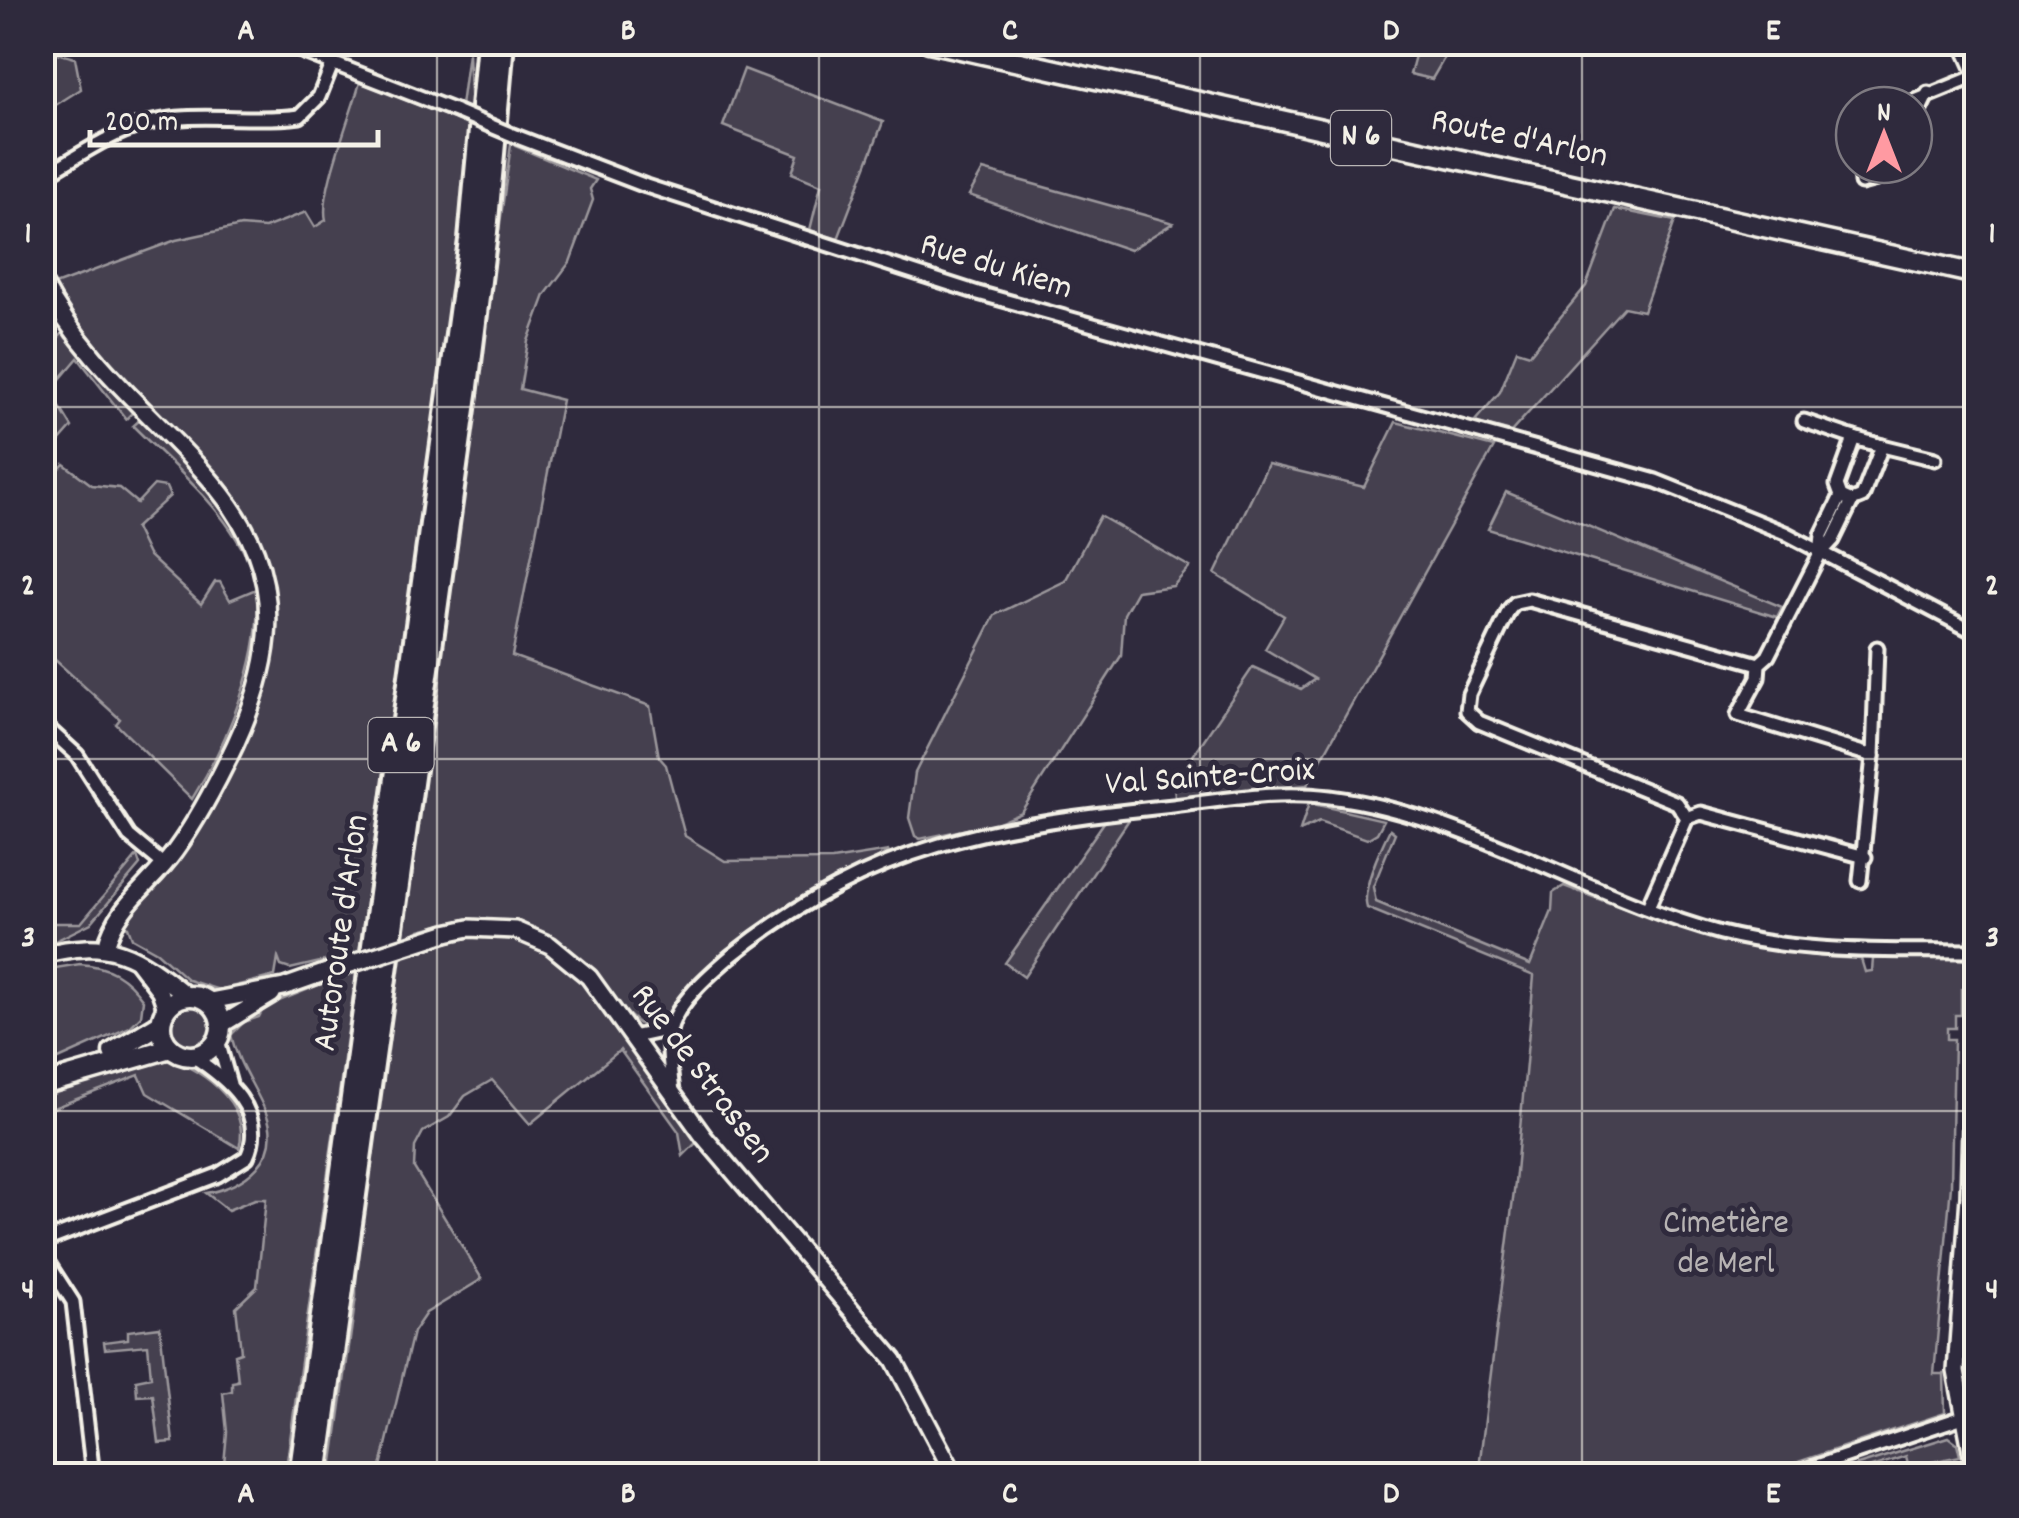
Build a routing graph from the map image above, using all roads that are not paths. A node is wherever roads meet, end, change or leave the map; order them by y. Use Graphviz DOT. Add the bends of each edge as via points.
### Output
graph roads {
  1 [pos="278,42"];
  2 [pos="488,42"];
  3 [pos="503,42"];
  4 [pos="930,42"];
  5 [pos="1963,42"];
  6 [pos="1974,42"];
  7 [pos="1976,50"];
  8 [pos="333,62"];
  9 [pos="1976,73"];
  10 [pos="1934,90"];
  11 [pos="42,177"];
  12 [pos="1976,274"];
  13 [pos="42,280"];
  14 [pos="1804,421"];
  15 [pos="1854,438"];
  16 [pos="1882,446"];
  17 [pos="1936,458"];
  18 [pos="1846,499"];
  19 [pos="1820,554"];
  20 [pos="1976,633"];
  21 [pos="1877,648"];
  22 [pos="1759,664"];
  23 [pos="42,723"];
  24 [pos="1873,756"];
  25 [pos="1687,818"];
  26 [pos="1865,856"];
  27 [pos="164,865"];
  28 [pos="1860,881"];
  29 [pos="1648,907"];
  30 [pos="106,947"];
  31 [pos="1976,949"];
  32 [pos="42,955"];
  33 [pos="136,958"];
  34 [pos="284,987"];
  35 [pos="186,995"];
  36 [pos="210,1002"];
  37 [pos="163,1017"];
  38 [pos="670,1029"];
  39 [pos="219,1033"];
  40 [pos="633,1036"];
  41 [pos="170,1048"];
  42 [pos="192,1056"];
  43 [pos="46,1083"];
  44 [pos="1974,1083"];
  45 [pos="230,1084"];
  46 [pos="673,1096"];
  47 [pos="42,1242"];
  48 [pos="42,1254"];
  49 [pos="1976,1383"];
  50 [pos="1957,1386"];
  51 [pos="1963,1417"];
  52 [pos="93,1476"];
  53 [pos="300,1476"];
  54 [pos="316,1476"];
  55 [pos="955,1476"];
  56 [pos="1787,1476"];
  57 [pos="1976,1476"];
  1 -- 8 [label="street, Rue du Kiem"];
  2 -- 53 [label="highway, Autoroute d'Arlon / A 6" via="470,240"];
  3 -- 54 [label="highway, Autoroute d'Arlon / A 6" via="464,407"];
  4 -- 12 [label="main road, Route d'Arlon / N 6"];
  5 -- 9 [label="main road"];
  6 -- 7 [label="main road"];
  8 -- 11 [label="street" via="319,97 300,116 146,124"];
  8 -- 19 [label="street, Rue du Kiem, bridge" via="646,186 978,292 1349,400 1586,460 1713,502"];
  9 -- 10 [label="street"];
  13 -- 27 [label="main road" via="133,400 209,474 238,516 263,578 267,639 253,702 217,781"];
  14 -- 15 [label="street"];
  15 -- 16 [label="street"];
  15 -- 18 [label="street" via="1837,485"];
  16 -- 17 [label="street"];
  16 -- 18 [label="street" via="1862,497"];
  18 -- 19 [label="street" via="1833,540"];
  19 -- 20 [label="street, Rue du Kiem"];
  19 -- 22 [label="street"];
  21 -- 24 [label="street"];
  22 -- 24 [label="street" via="1738,716"];
  22 -- 25 [label="street" via="1529,600 1509,610 1469,694 1467,712 1479,722 1677,803"];
  23 -- 27 [label="street" via="77,755 130,836"];
  24 -- 26 [label="street"];
  25 -- 26 [label="street" via="1701,812"];
  25 -- 29 [label="street"];
  26 -- 28 [label="street"];
  27 -- 30 [label="main road" via="116,917"];
  29 -- 31 [label="street, Val Sainte-Croix" via="1770,942"];
  29 -- 38 [label="street, Val Sainte-Croix" via="1409,814 1330,797 1260,796 1038,822 913,850 819,895 704,980"];
  30 -- 32 [label="main road"];
  30 -- 33 [label="main road"];
  31 -- 44 [label="main road"];
  33 -- 35 [label="main road"];
  33 -- 37 [label="main road" via="160,991"];
  34 -- 36 [label="main road, Rue de Strassen"];
  34 -- 39 [label="main road, Rue de Strassen"];
  34 -- 40 [label="main road, Rue de Strassen, bridge" via="446,933 493,927 550,945 588,977"];
  35 -- 36 [label="main road"];
  35 -- 37 [label="main road"];
  36 -- 39 [label="main road"];
  37 -- 41 [label="main road"];
  37 -- 43 [label="main road" via="146,1036"];
  38 -- 40 [label="street"];
  38 -- 46 [label="street"];
  39 -- 42 [label="main road" via="208,1051"];
  39 -- 45 [label="street"];
  40 -- 46 [label="main road, Rue de Strassen"];
  41 -- 42 [label="main road"];
  41 -- 43 [label="main road"];
  42 -- 45 [label="street"];
  44 -- 50 [label="main road"];
  45 -- 47 [label="street" via="254,1133 239,1165"];
  46 -- 55 [label="main road, Rue de Strassen" via="879,1340 907,1379"];
  48 -- 52 [label="street" via="73,1302"];
  49 -- 50 [label="main road"];
  50 -- 51 [label="main road"];
  51 -- 56 [label="street"];
  51 -- 57 [label="main road"];
}
